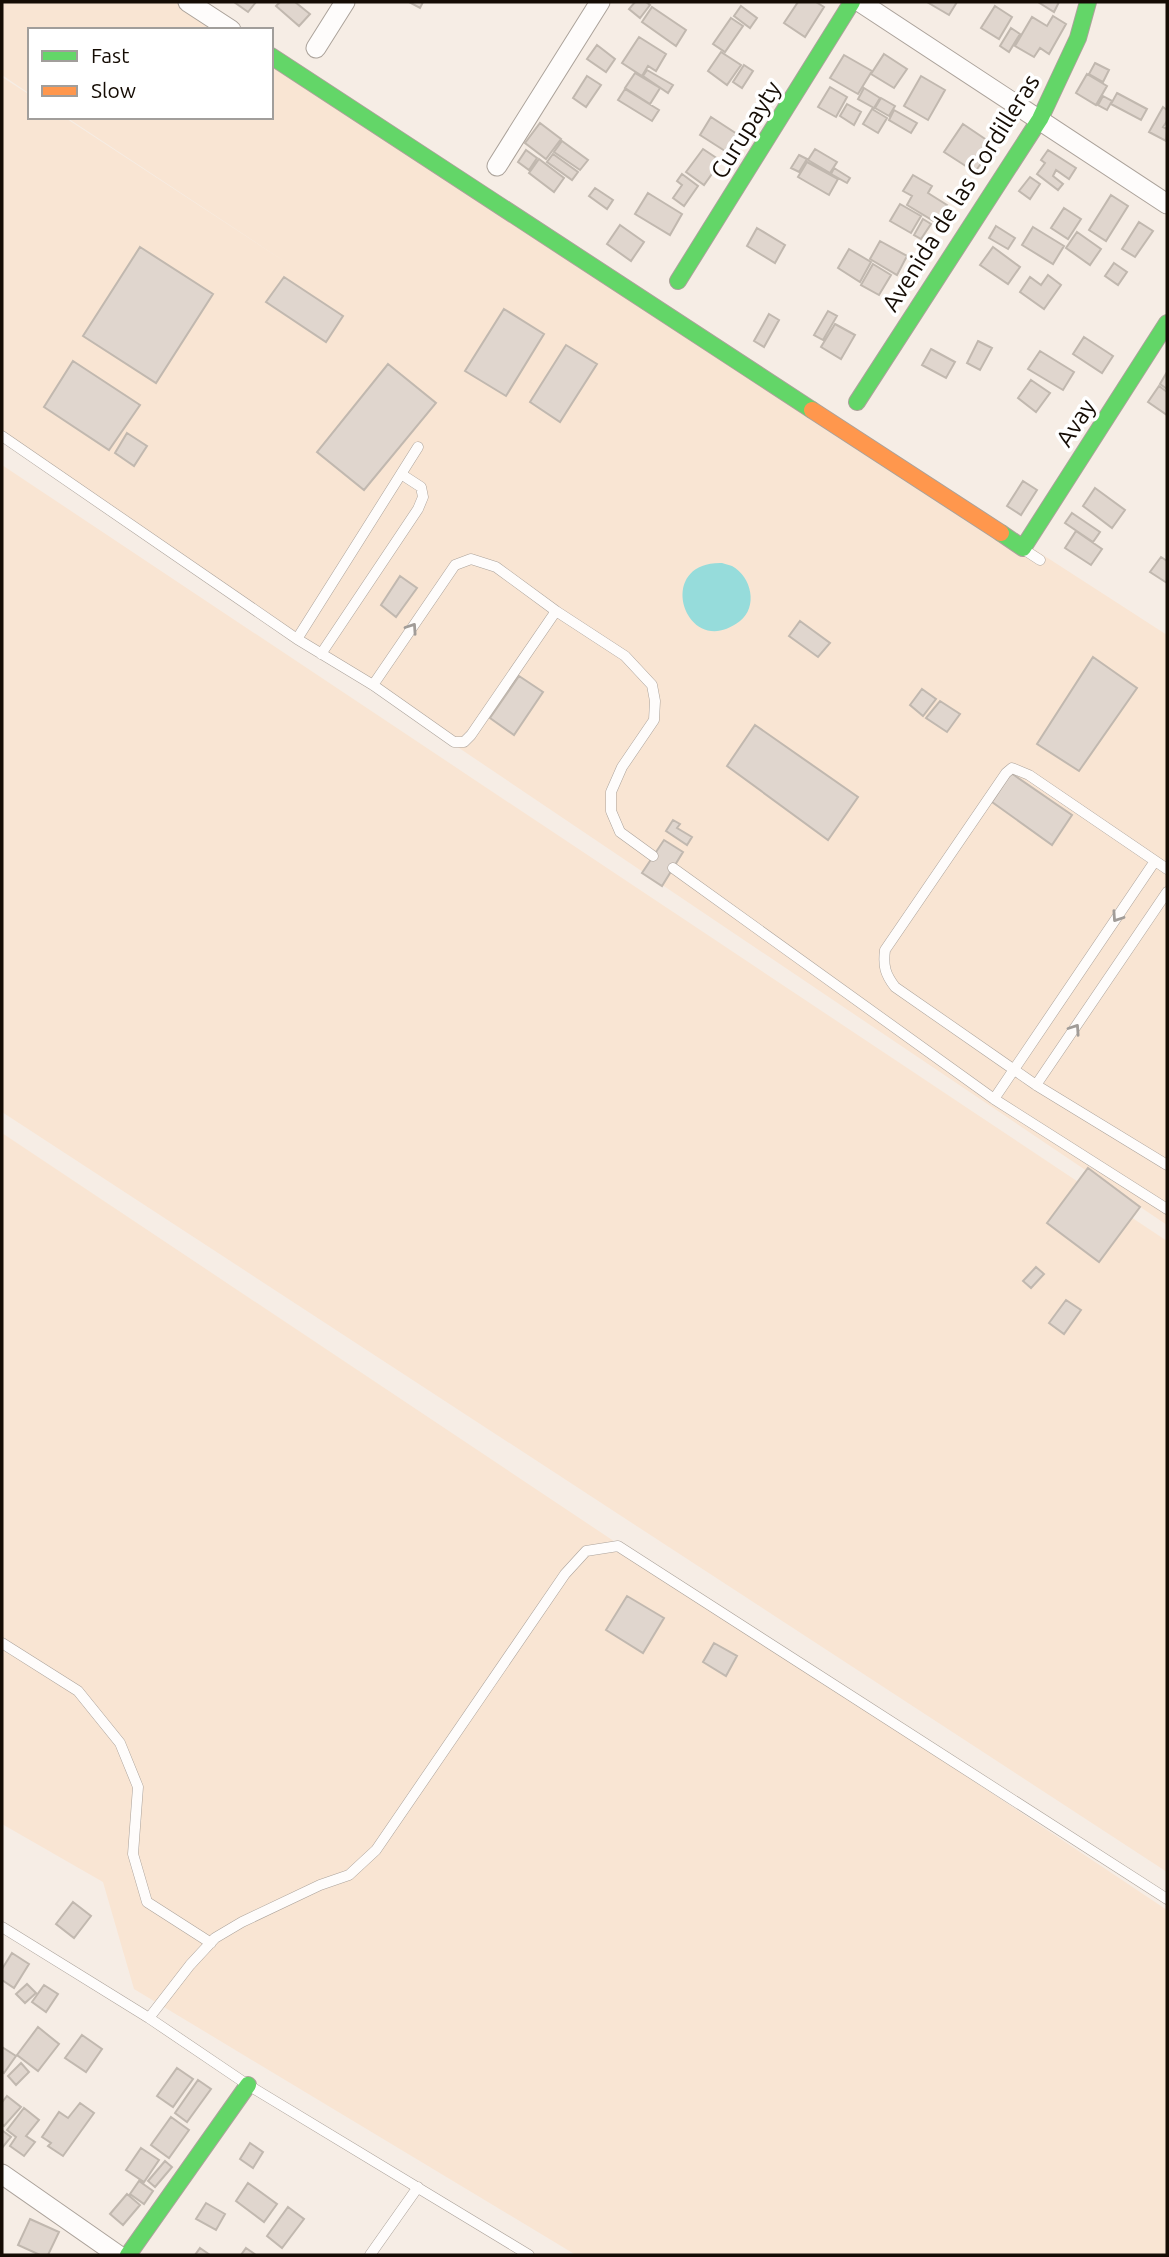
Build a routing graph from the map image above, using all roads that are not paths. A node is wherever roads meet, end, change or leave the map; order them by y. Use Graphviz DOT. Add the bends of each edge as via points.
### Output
graph roads {
  1 [pos="188,2"];
  2 [pos="345,2"];
  3 [pos="600,2"];
  4 [pos="852,2"];
  5 [pos="860,2"];
  6 [pos="1088,2"];
  7 [pos="228,28"];
  8 [pos="316,48"];
  9 [pos="273,57"];
  10 [pos="1040,119"];
  11 [pos="496,166"];
  12 [pos="1167,204"];
  13 [pos="678,281"];
  14 [pos="1167,323"];
  15 [pos="857,402"];
  16 [pos="2,436"];
  17 [pos="418,447"];
  18 [pos="401,474"];
  19 [pos="1023,548"];
  20 [pos="1040,560"];
  21 [pos="556,611"];
  22 [pos="298,639"];
  23 [pos="321,654"];
  24 [pos="373,685"];
  25 [pos="653,856"];
  26 [pos="1155,861"];
  27 [pos="673,868"];
  28 [pos="1167,869"];
  29 [pos="1167,892"];
  30 [pos="1015,1068"];
  31 [pos="1036,1085"];
  32 [pos="994,1099"];
  33 [pos="1167,1165"];
  34 [pos="1167,1209"];
  35 [pos="2,1643"];
  36 [pos="1167,1899"];
  37 [pos="2,1927"];
  38 [pos="211,1943"];
  39 [pos="149,2018"];
  40 [pos="248,2085"];
  41 [pos="2,2174"];
  42 [pos="418,2187"];
  43 [pos="119,2255"];
  44 [pos="370,2255"];
  45 [pos="528,2255"];
  1 -- 7 [label="street"];
  2 -- 8 [label="street"];
  3 -- 11 [label="street"];
  4 -- 13 [label="street, Curupayty"];
  5 -- 10 [label="street"];
  6 -- 10 [label="street, Avenida de las Cordilleras" via="1079,38"];
  9 -- 19 [label="street"];
  10 -- 12 [label="street"];
  10 -- 15 [label="street, Avenida de las Cordilleras"];
  14 -- 19 [label="street, Avay"];
  16 -- 22 [label="lane"];
  17 -- 18 [label="lane"];
  18 -- 22 [label="lane"];
  18 -- 23 [label="lane" via="421,487 418,509"];
  19 -- 20 [label="lane"];
  24 -- 21 [label="lane, one-way" via="455,565 471,559 496,567"];
  21 -- 24 [label="lane" via="464,741 454,742"];
  21 -- 25 [label="lane" via="625,656 652,685 654,720 622,767 611,792 611,811 621,832"];
  22 -- 23 [label="lane"];
  23 -- 24 [label="lane"];
  26 -- 28 [label="lane"];
  26 -- 30 [label="lane, one-way"];
  26 -- 30 [label="lane" via="1012,768 885,950 883,964 895,987"];
  27 -- 32 [label="lane"];
  31 -- 29 [label="lane, one-way"];
  30 -- 31 [label="lane"];
  30 -- 32 [label="lane"];
  31 -- 33 [label="lane"];
  32 -- 34 [label="lane"];
  35 -- 38 [label="lane" via="78,1691 120,1743 138,1787 133,1854 147,1902"];
  36 -- 38 [label="lane" via="618,1546 586,1552 565,1574 376,1850 349,1875 242,1922"];
  37 -- 39 [label="lane"];
  38 -- 39 [label="lane"];
  39 -- 40 [label="lane"];
  40 -- 42 [label="lane"];
  40 -- 43 [label="street"];
  41 -- 43 [label="street"];
  42 -- 44 [label="lane"];
  42 -- 45 [label="lane"];
}
